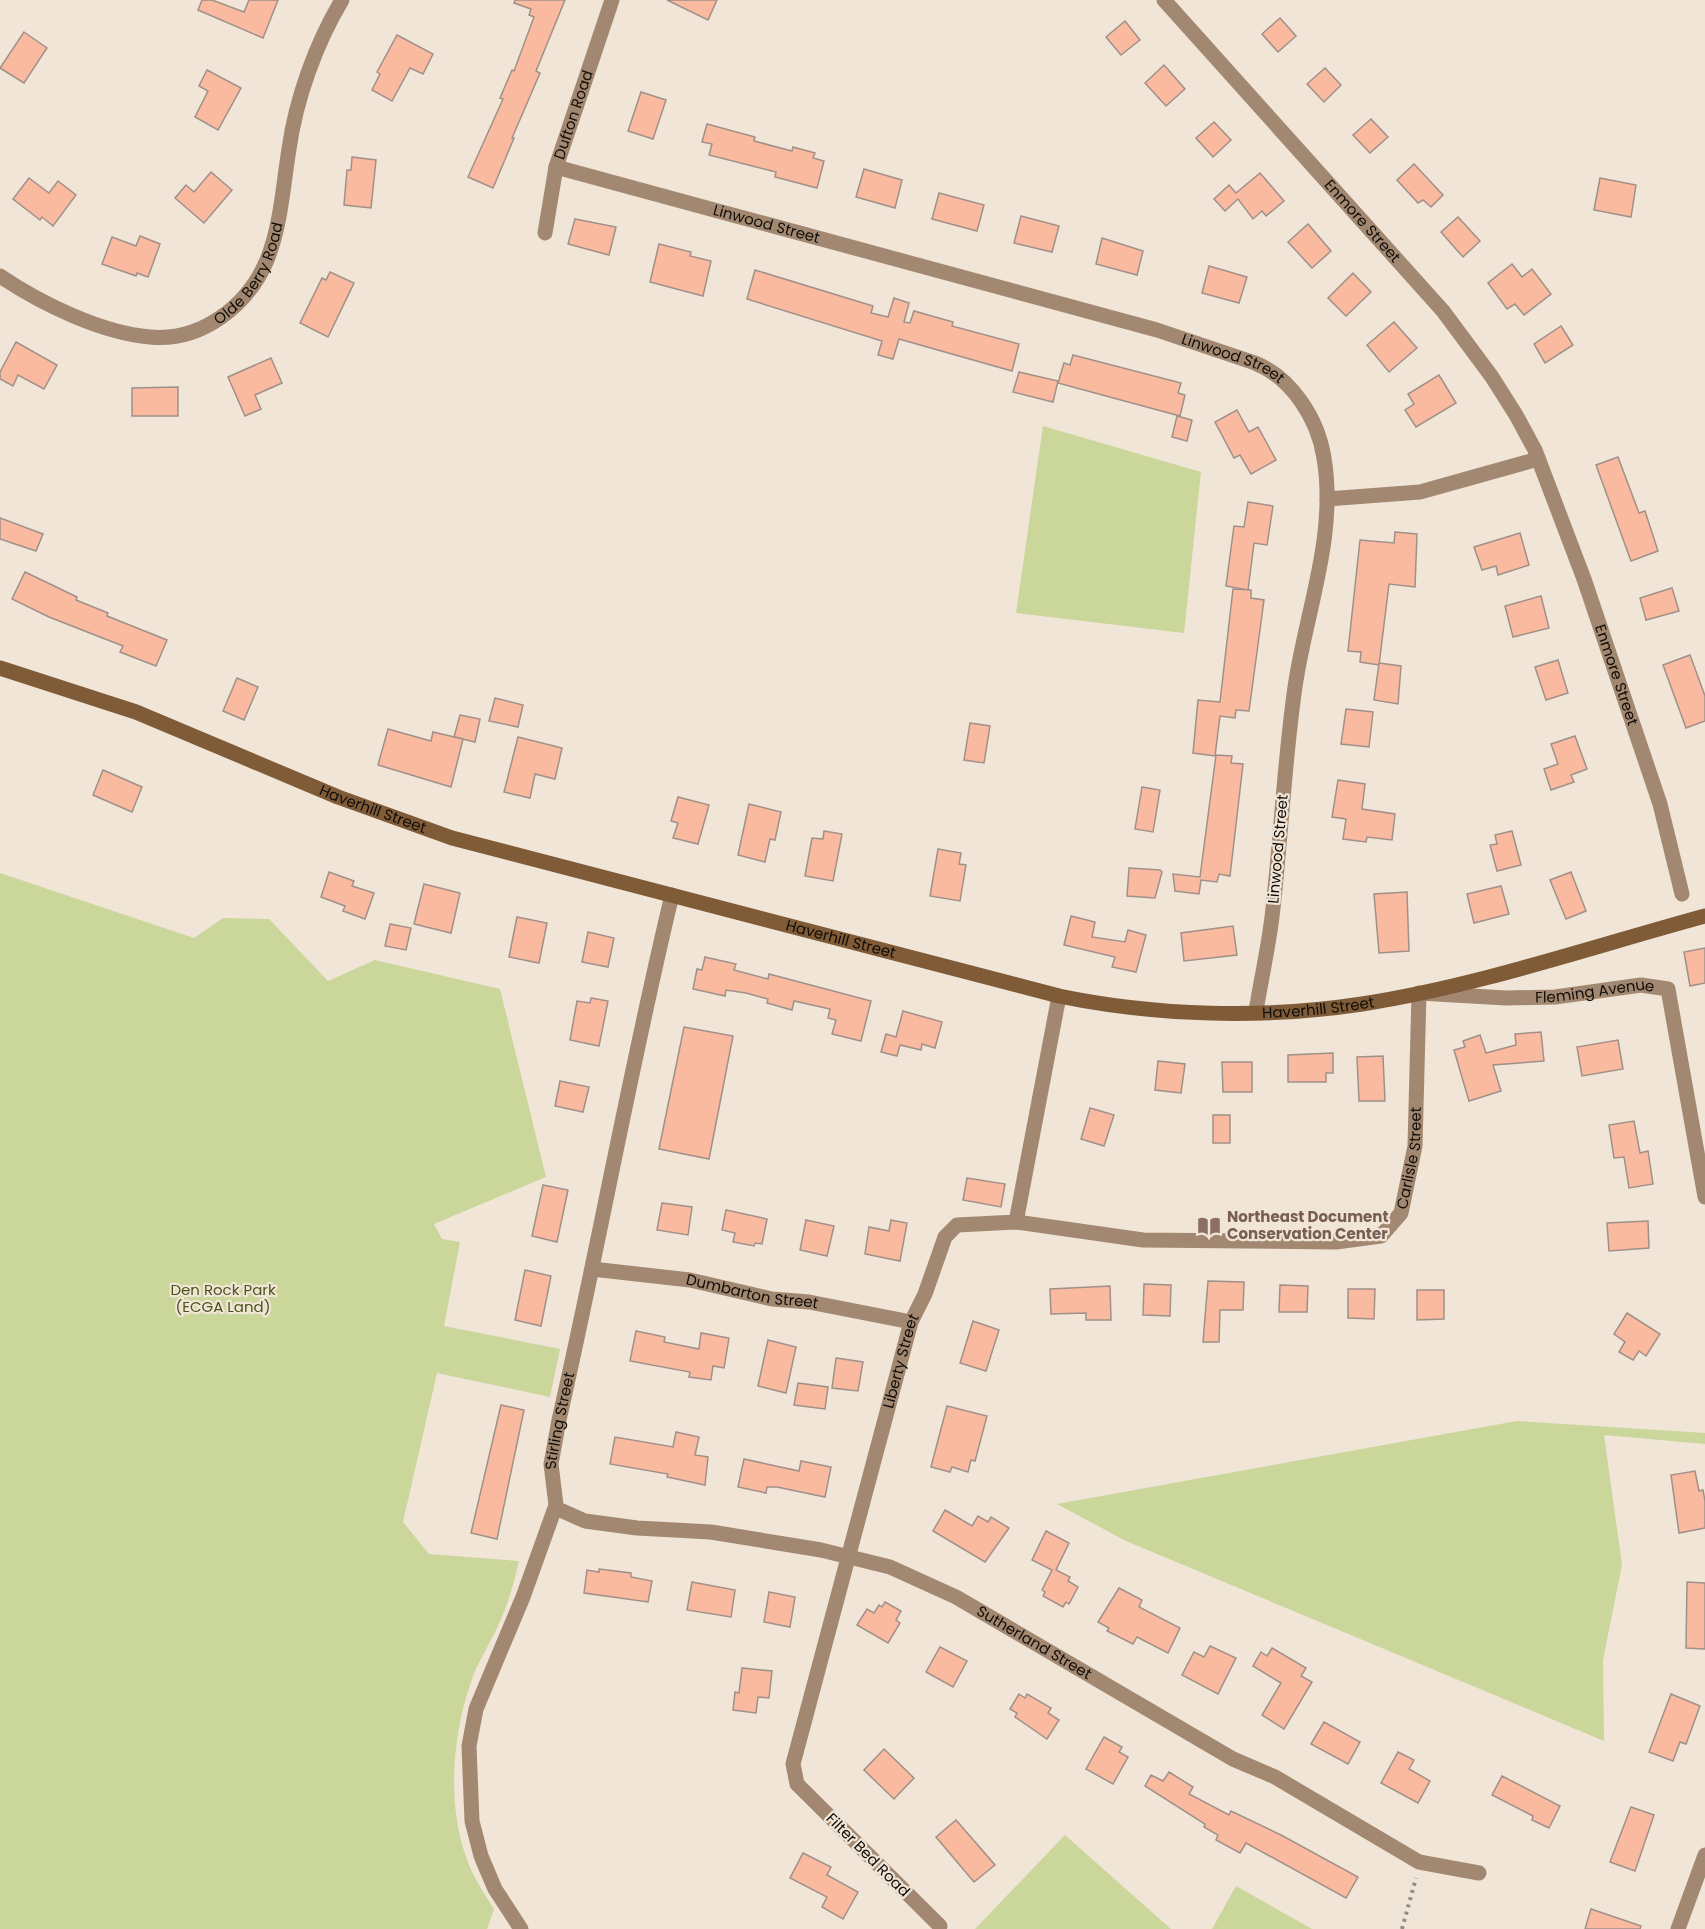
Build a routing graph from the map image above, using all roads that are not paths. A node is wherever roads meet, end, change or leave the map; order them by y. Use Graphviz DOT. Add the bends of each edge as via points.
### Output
graph roads {
  1 [pos="342,0"];
  2 [pos="612,0"];
  3 [pos="1164,0"];
  4 [pos="556,167"];
  5 [pos="545,233"];
  6 [pos="0,276"];
  7 [pos="1538,459"];
  8 [pos="1327,500"];
  9 [pos="0,668"];
  10 [pos="1682,894"];
  11 [pos="672,895"];
  12 [pos="1705,916"];
  13 [pos="1419,993"];
  14 [pos="1059,996"];
  15 [pos="1256,1011"];
  16 [pos="1705,1197"];
  17 [pos="1016,1222"];
  18 [pos="592,1269"];
  19 [pos="911,1322"];
  20 [pos="556,1505"];
  21 [pos="848,1555"];
  22 [pos="797,1784"];
  23 [pos="1705,1854"];
  24 [pos="1479,1873"];
  25 [pos="940,1926"];
  26 [pos="521,1929"];
  27 [pos="1678,1929"];
  1 -- 6 [label="street, Olde Berry Road" via="299,105 268,258 256,284 237,306 209,325 176,336 150,337 70,313 27,294"];
  2 -- 4 [label="street, Dufton Road"];
  3 -- 7 [label="street, Enmore Street" via="1443,311 1492,377"];
  4 -- 5 [label="street, Dufton Road"];
  4 -- 8 [label="street, Linwood Street" via="1135,324 1271,369 1285,380 1302,404 1319,439"];
  7 -- 8 [label="street" via="1420,492"];
  7 -- 10 [label="street, Enmore Street" via="1584,579 1656,792"];
  8 -- 15 [label="street, Linwood Street" via="1316,589 1293,705 1271,919"];
  9 -- 11 [label="main road, Haverhill Street" via="136,712 338,797 452,838"];
  11 -- 14 [label="main road, Haverhill Street"];
  11 -- 18 [label="street, Stirling Street"];
  12 -- 13 [label="main road, Haverhill Street" via="1542,963"];
  13 -- 15 [label="main road, Haverhill Street" via="1361,1004"];
  13 -- 16 [label="street, Fleming Avenue" via="1506,998 1555,997 1641,985 1668,989"];
  13 -- 17 [label="street, Carlisle Street" via="1415,1146 1401,1212 1381,1236 1336,1242 1143,1240"];
  14 -- 15 [label="main road, Haverhill Street" via="1131,1009"];
  14 -- 17 [label="street"];
  17 -- 19 [label="street, Liberty Street" via="957,1225 945,1237 926,1294"];
  18 -- 19 [label="street, Dumbarton Street" via="690,1280 772,1299 809,1302"];
  18 -- 20 [label="street, Stirling Street" via="550,1464"];
  19 -- 21 [label="street, Liberty Street"];
  20 -- 21 [label="street, Sutherland Street" via="585,1521 711,1532"];
  20 -- 26 [label="street, Stirling Street" via="476,1709 469,1746 472,1821 481,1856 495,1889"];
  21 -- 22 [label="street, Liberty Street" via="793,1764"];
  21 -- 24 [label="street, Sutherland Street" via="890,1567 956,1597 1233,1759 1275,1777 1419,1862"];
  22 -- 25 [label="street, Filter Bed Road"];
  23 -- 27 [label="street"];
}
